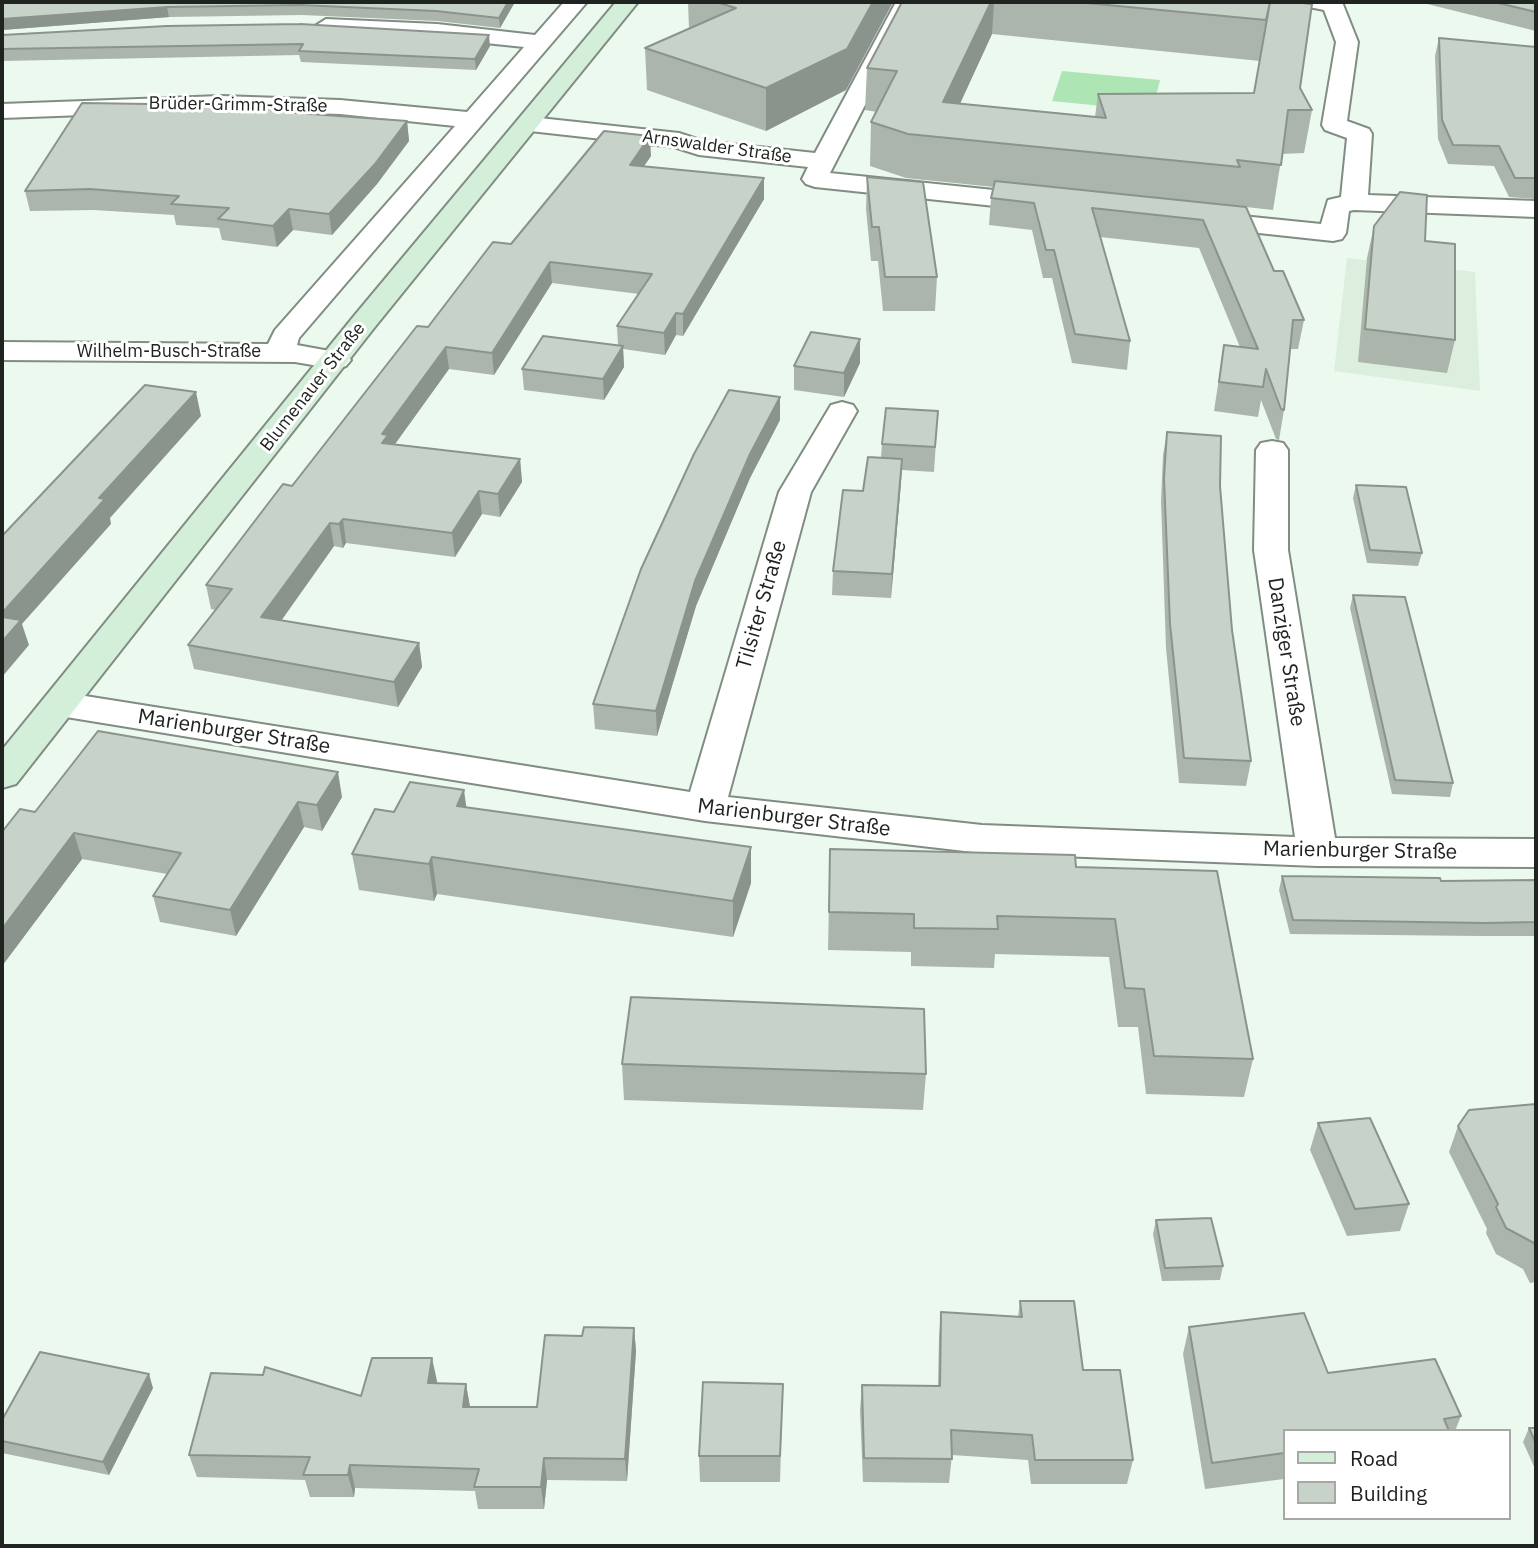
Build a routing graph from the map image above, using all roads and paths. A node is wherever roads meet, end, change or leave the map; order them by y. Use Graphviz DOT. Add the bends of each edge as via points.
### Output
graph roads {
  1 [pos="576,2"];
  2 [pos="627,2"];
  3 [pos="907,2"];
  4 [pos="1325,3"];
  5 [pos="302,25"];
  6 [pos="540,42"];
  7 [pos="2,111"];
  8 [pos="473,120"];
  9 [pos="530,124"];
  10 [pos="823,161"];
  11 [pos="1354,202"];
  12 [pos="1061,205"];
  13 [pos="1536,209"];
  14 [pos="1184,218"];
  15 [pos="2,351"];
  16 [pos="280,352"];
  17 [pos="2,369"];
  18 [pos="328,370"];
  19 [pos="842,411"];
  20 [pos="1272,450"];
  21 [pos="60,704"];
  22 [pos="2,775"];
  23 [pos="705,808"];
  24 [pos="1317,852"];
  25 [pos="1536,853"];
  1 -- 6 [label="street"];
  2 -- 9 [label="street, Blumenauer Straße"];
  3 -- 10 [label="street"];
  4 -- 11 [label="street" via="1347,42 1334,125 1360,134"];
  5 -- 6 [label="street" via="437,31"];
  6 -- 8 [label="street"];
  7 -- 8 [label="street, Brüder-Grimm-Straße" via="221,103 340,107"];
  8 -- 16 [label="street" via="285,336"];
  9 -- 10 [label="street, Arnswalder Straße"];
  9 -- 18 [label="street, Blumenauer Straße"];
  10 -- 12 [label="street, Arnswalder Straße" via="815,180"];
  11 -- 13 [label="street"];
  11 -- 14 [label="street" via="1337,206 1334,233"];
  15 -- 16 [label="street, Wilhelm-Busch-Straße"];
  16 -- 18 [label="street, Wilhelm-Busch-Straße"];
  17 -- 18 [label="street, Wilhelm-Busch-Straße"];
  18 -- 21 [label="street, Blumenauer Straße"];
  19 -- 23 [label="street, Tilsiter Straße" via="795,492"];
  20 -- 24 [label="street, Danziger Straße" via="1271,550"];
  21 -- 22 [label="street, Blumenauer Straße"];
  21 -- 23 [label="street, Marienburger Straße"];
  23 -- 24 [label="street, Marienburger Straße" via="982,839"];
  24 -- 25 [label="street, Marienburger Straße"];
}
